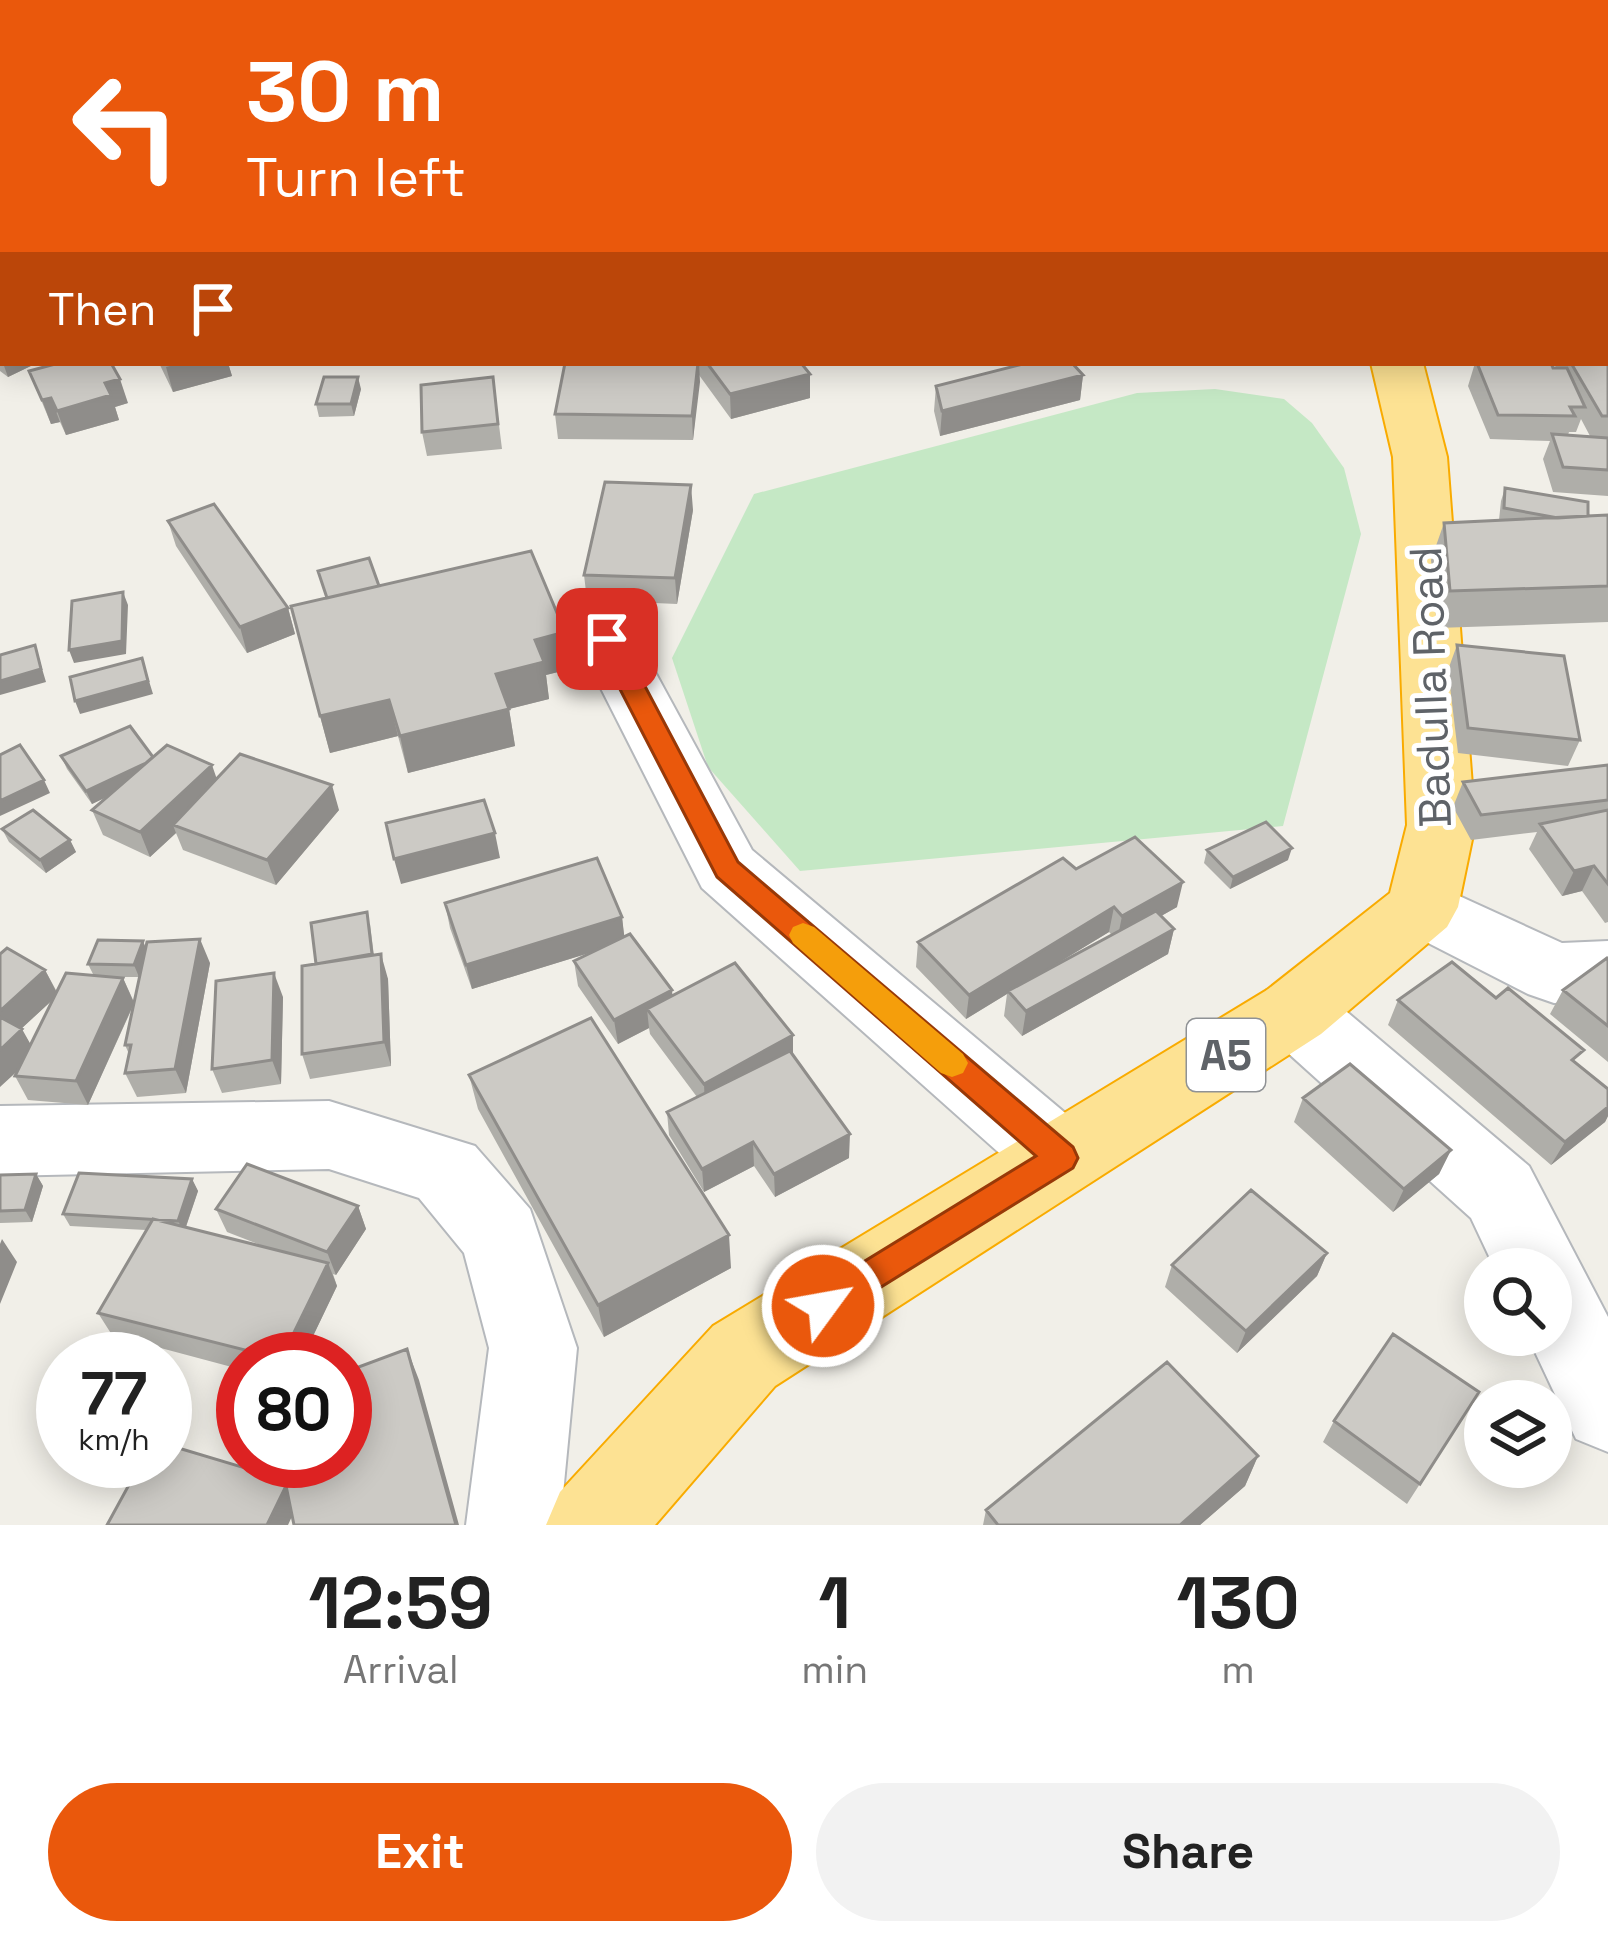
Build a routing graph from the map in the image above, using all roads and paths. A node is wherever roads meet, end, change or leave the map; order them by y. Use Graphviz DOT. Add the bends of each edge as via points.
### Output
graph roads {
  1 [pos="1398,366"];
  2 [pos="607,639"];
  3 [pos="1421,907"];
  4 [pos="1608,971"];
  5 [pos="1294,1012"];
  6 [pos="0,1142"];
  7 [pos="1061,1158"];
  8 [pos="1528,1248"];
  9 [pos="1572,1336"];
  10 [pos="1608,1408"];
  11 [pos="513,1525"];
  12 [pos="593,1525"];
  1 -- 3 [label="highway, Badulla Road" via="1420,457 1442,825"];
  2 -- 7 [label="street" via="728,869"];
  3 -- 4 [label="street" via="1554,974"];
  3 -- 5 [label="highway, A5"];
  5 -- 7 [label="highway, A5"];
  5 -- 8 [label="street" via="1500,1192"];
  6 -- 11 [label="street" via="329,1136 446,1171 501,1237 533,1348"];
  7 -- 12 [label="highway, A5" via="744,1355"];
  9 -- 10 [label="street"];
}
